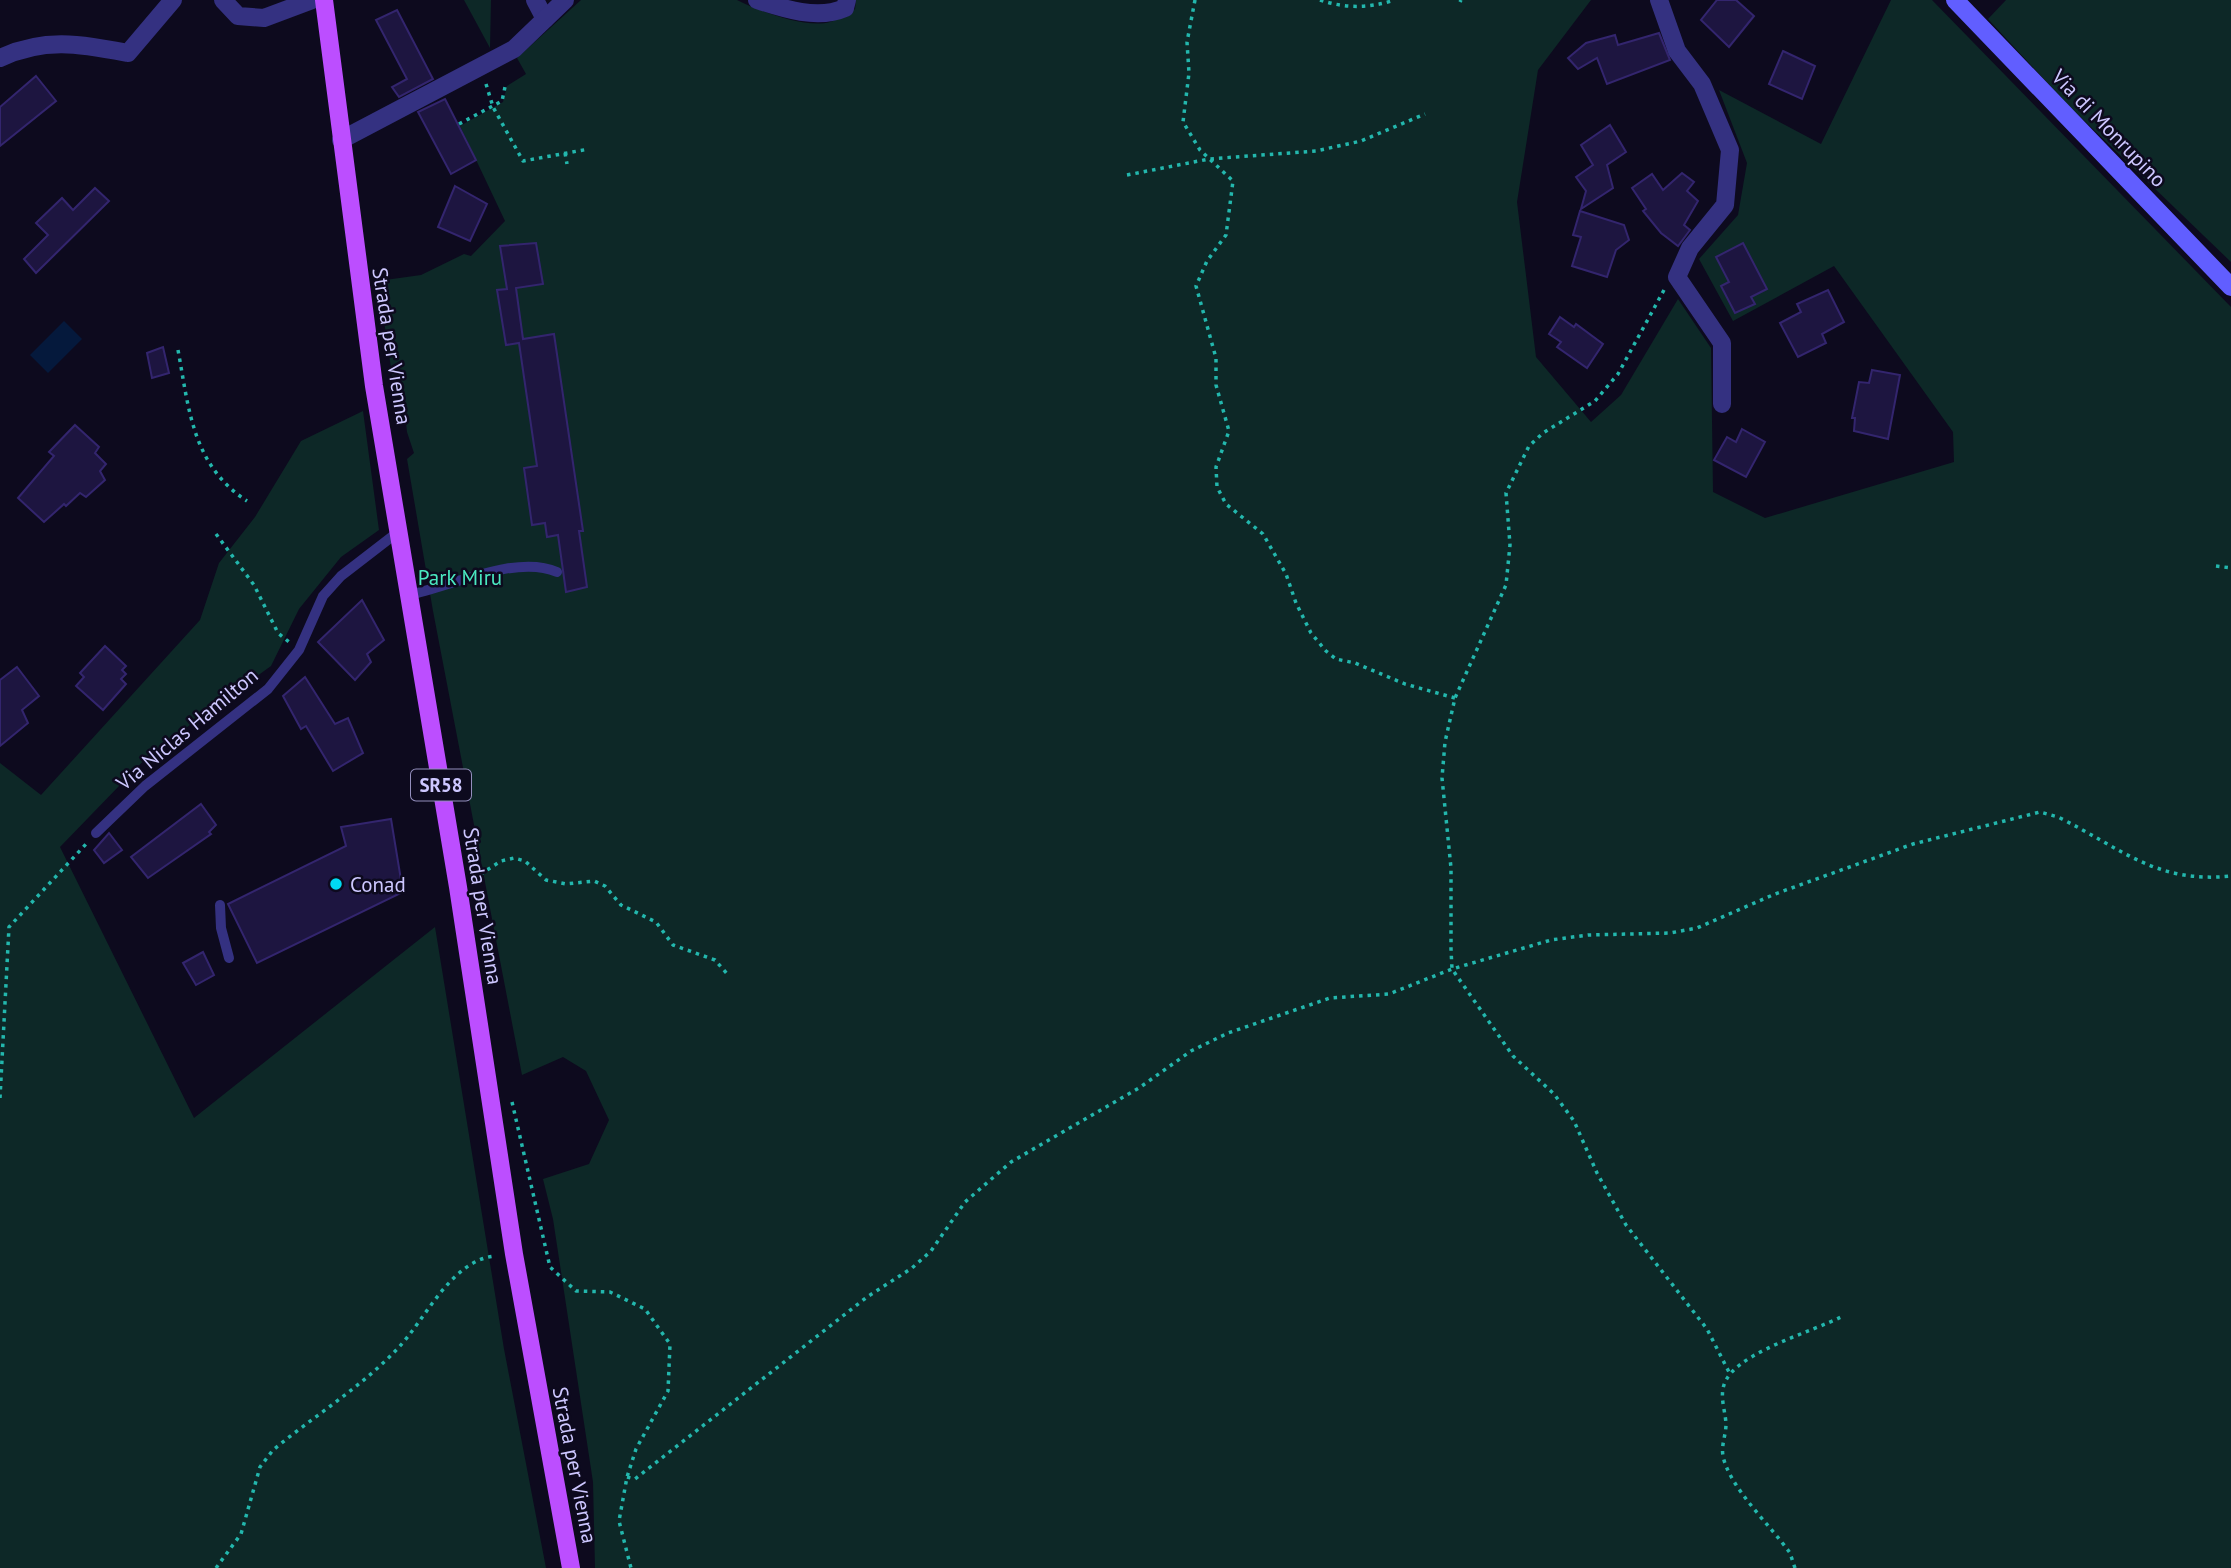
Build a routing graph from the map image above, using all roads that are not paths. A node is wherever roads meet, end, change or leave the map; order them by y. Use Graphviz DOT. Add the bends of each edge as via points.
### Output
graph roads {
  1 [pos="173,0"];
  2 [pos="223,0"];
  3 [pos="312,0"];
  4 [pos="324,0"];
  5 [pos="535,0"];
  6 [pos="565,0"];
  7 [pos="757,0"];
  8 [pos="846,0"];
  9 [pos="1660,0"];
  10 [pos="1955,0"];
  11 [pos="545,19"];
  12 [pos="0,58"];
  13 [pos="341,140"];
  14 [pos="2231,287"];
  15 [pos="1722,404"];
  16 [pos="398,532"];
  17 [pos="557,572"];
  18 [pos="409,595"];
  19 [pos="96,833"];
  20 [pos="220,905"];
  21 [pos="229,958"];
  22 [pos="571,1568"];
  1 -- 12 [label="street" via="128,53 48,42"];
  2 -- 3 [label="street" via="238,16 264,18"];
  4 -- 13 [label="main road, Strada per Vienna / SR58"];
  5 -- 11 [label="street"];
  6 -- 11 [label="street"];
  7 -- 8 [label="street" via="810,13 833,13 845,8"];
  9 -- 15 [label="street" via="1677,51 1702,84 1730,150 1725,205 1689,248 1677,277 1722,343"];
  10 -- 14 [label="main road, Via di Monrupino"];
  11 -- 13 [label="street" via="514,49"];
  13 -- 16 [label="main road, Strada per Vienna / SR58"];
  16 -- 18 [label="main road, Strada per Vienna / SR58"];
  16 -- 19 [label="lane, Via Niclas Hamilton" via="341,576 323,596 299,650 268,689 145,786"];
  17 -- 18 [label="lane" via="541,565 506,569"];
  18 -- 22 [label="main road, Strada per Vienna / SR58" via="514,1254"];
  20 -- 21 [label="lane"];
}
